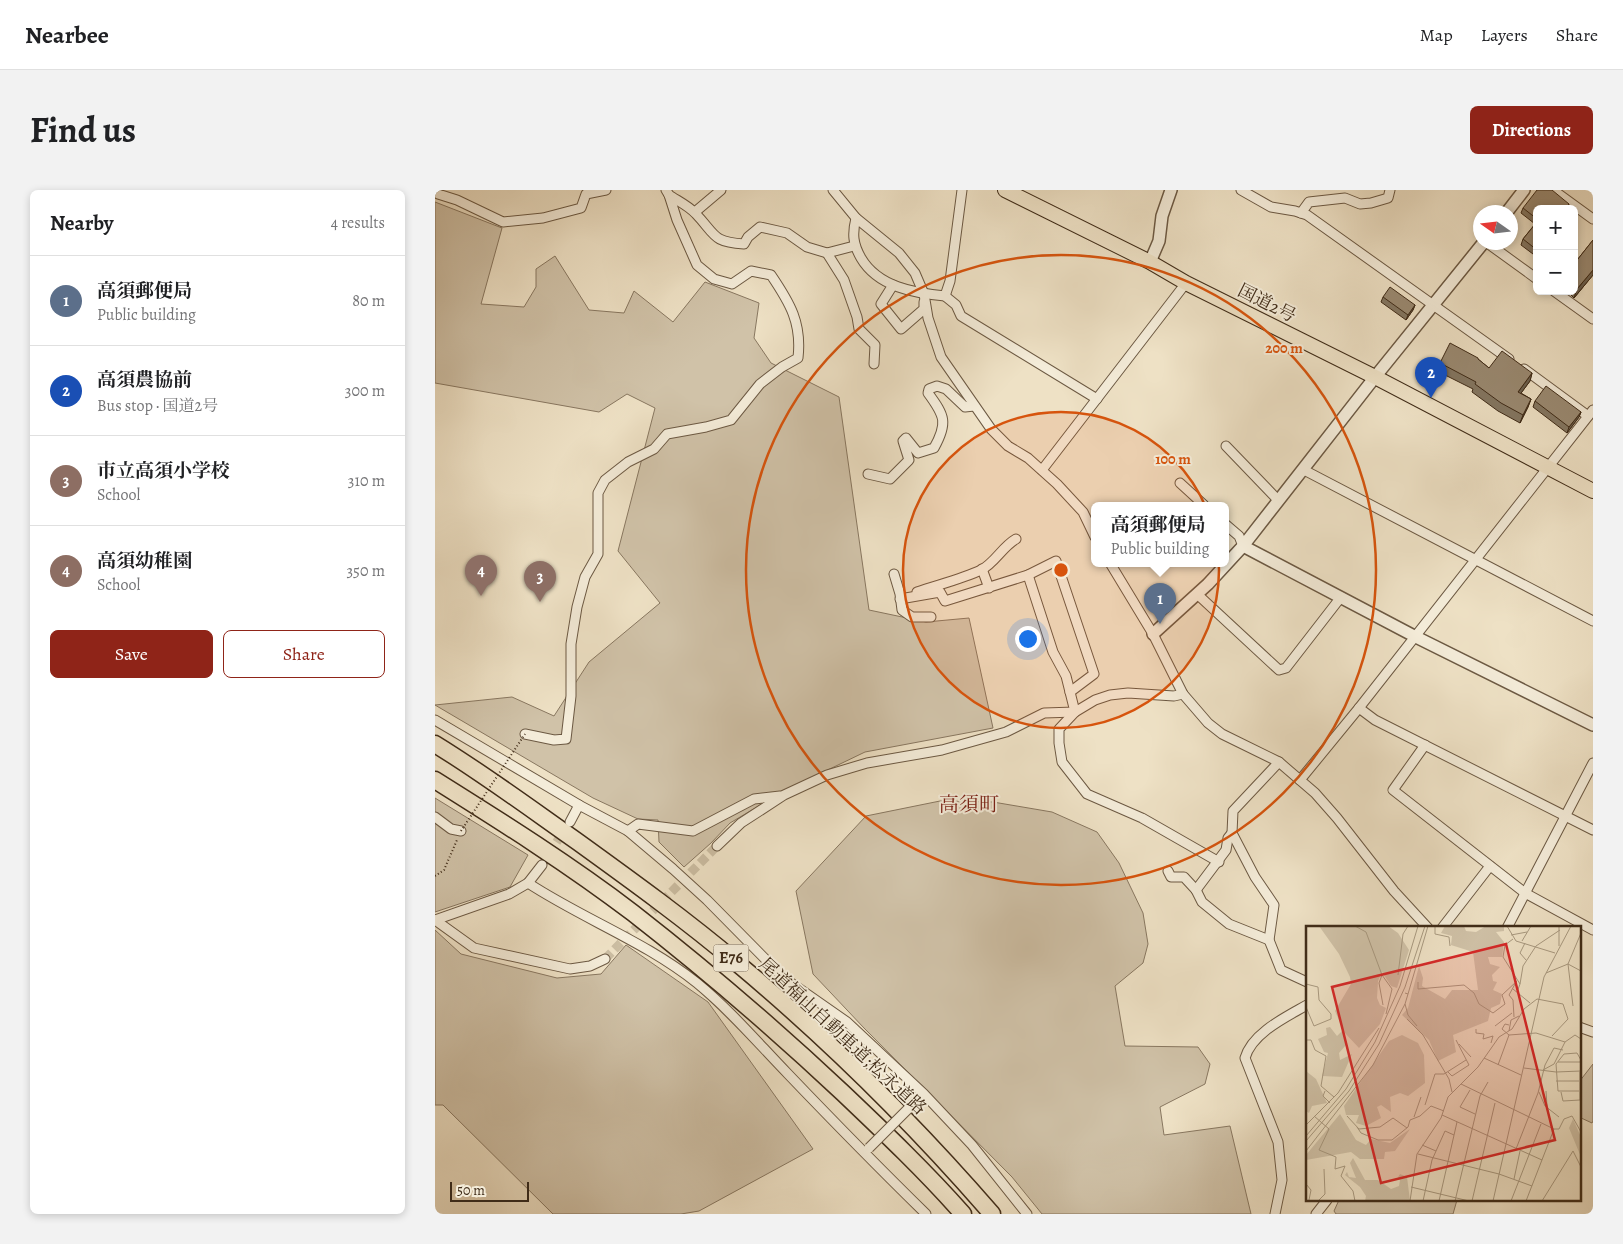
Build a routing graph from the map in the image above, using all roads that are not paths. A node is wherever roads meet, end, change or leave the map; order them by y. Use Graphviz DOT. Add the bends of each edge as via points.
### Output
graph roads {
  1 [pos="436,190"];
  2 [pos="606,190"];
  3 [pos="833,190"];
  4 [pos="962,190"];
  5 [pos="1005,190"];
  6 [pos="1171,190"];
  7 [pos="1241,190"];
  8 [pos="1390,190"];
  9 [pos="1525,190"];
  10 [pos="1553,190"];
  11 [pos="667,192"];
  12 [pos="715,192"];
  13 [pos="1345,194"];
  14 [pos="1513,205"];
  15 [pos="695,212"];
  16 [pos="1301,213"];
  17 [pos="856,218"];
  18 [pos="1593,219"];
  19 [pos="854,246"];
  20 [pos="1478,250"];
  21 [pos="1496,250"];
  22 [pos="827,253"];
  23 [pos="1150,262"];
  24 [pos="1533,276"];
  25 [pos="1186,283"];
  26 [pos="893,285"];
  27 [pos="924,294"];
  28 [pos="1560,295"];
  29 [pos="945,296"];
  30 [pos="1434,304"];
  31 [pos="1593,319"];
  32 [pos="874,364"];
  33 [pos="1375,378"];
  34 [pos="1097,399"];
  35 [pos="974,406"];
  36 [pos="1591,413"];
  37 [pos="1226,446"];
  38 [pos="1548,468"];
  39 [pos="1042,470"];
  40 [pos="1304,470"];
  41 [pos="867,474"];
  42 [pos="1180,483"];
  43 [pos="1593,491"];
  44 [pos="1278,500"];
  45 [pos="1201,502"];
  46 [pos="1229,527"];
  47 [pos="1091,528"];
  48 [pos="1016,538"];
  49 [pos="1243,546"];
  50 [pos="1475,559"];
  51 [pos="1229,561"];
  52 [pos="1111,567"];
  53 [pos="1223,567"];
  54 [pos="982,570"];
  55 [pos="894,574"];
  56 [pos="1028,575"];
  57 [pos="989,588"];
  58 [pos="1197,594"];
  59 [pos="900,596"];
  60 [pos="1341,597"];
  61 [pos="931,617"];
  62 [pos="1593,621"];
  63 [pos="1153,634"];
  64 [pos="1416,637"];
  65 [pos="1070,692"];
  66 [pos="1183,694"];
  67 [pos="1359,708"];
  68 [pos="1075,712"];
  69 [pos="435,720"];
  70 [pos="1593,725"];
  71 [pos="525,734"];
  72 [pos="435,744"];
  73 [pos="1425,745"];
  74 [pos="1279,762"];
  75 [pos="1593,762"];
  76 [pos="435,780"];
  77 [pos="1300,780"];
  78 [pos="784,795"];
  79 [pos="579,805"];
  80 [pos="1565,815"];
  81 [pos="435,817"];
  82 [pos="570,822"];
  83 [pos="1593,830"];
  84 [pos="461,831"];
  85 [pos="628,831"];
  86 [pos="1233,833"];
  87 [pos="717,846"];
  88 [pos="1219,862"];
  89 [pos="542,865"];
  90 [pos="1490,866"];
  91 [pos="1167,871"];
  92 [pos="528,883"];
  93 [pos="1196,890"];
  94 [pos="1525,893"];
  95 [pos="435,920"];
  96 [pos="1426,926"];
  97 [pos="1444,926"];
  98 [pos="1508,926"];
  99 [pos="1593,930"];
  100 [pos="1269,940"];
  101 [pos="605,959"];
  102 [pos="1306,982"];
  103 [pos="1306,1006"];
  104 [pos="1581,1028"];
  105 [pos="1593,1032"];
  106 [pos="924,1094"];
  107 [pos="867,1151"];
  108 [pos="1326,1202"];
  109 [pos="925,1214"];
  110 [pos="963,1214"];
  111 [pos="992,1214"];
  112 [pos="1027,1214"];
  113 [pos="1275,1214"];
  114 [pos="1317,1214"];
  1 -- 2 [label="street" via="438,194 503,222 543,218 581,208 586,194"];
  3 -- 17 [label="street"];
  4 -- 29 [label="street" via="950,281"];
  5 -- 23 [label="highway, 国道2号"];
  6 -- 23 [label="street" via="1162,216 1159,241"];
  7 -- 16 [label="street" via="1271,207"];
  8 -- 13 [label="street" via="1388,198 1361,204"];
  9 -- 14 [label="street"];
  10 -- 18 [label="street"];
  11 -- 15 [label="street"];
  11 -- 71 [label="street" via="697,264 714,278 732,284 751,271 771,275 788,300 795,320 800,343 799,358 760,384 731,420 667,434 654,448 605,480 598,493 598,554 585,577 571,644 571,696 566,740"];
  12 -- 15 [label="street"];
  13 -- 16 [label="street" via="1309,202"];
  15 -- 22 [label="street" via="713,235 726,243 744,244 760,227 787,233 807,247"];
  16 -- 30 [label="street"];
  17 -- 19 [label="street"];
  17 -- 27 [label="street" via="899,253 915,272"];
  19 -- 22 [label="street"];
  19 -- 26 [label="street" via="867,268"];
  20 -- 30 [label="street"];
  21 -- 24 [label="street"];
  22 -- 32 [label="street" via="844,280 859,329 875,344"];
  23 -- 25 [label="highway, 国道2号"];
  25 -- 33 [label="highway, 国道2号"];
  25 -- 34 [label="street"];
  26 -- 27 [label="street"];
  26 -- 27 [label="street" via="881,304 901,329 924,309"];
  27 -- 29 [label="street"];
  27 -- 35 [label="street" via="941,357"];
  28 -- 31 [label="street"];
  29 -- 34 [label="street" via="956,305 961,316"];
  30 -- 33 [label="street"];
  30 -- 36 [label="street"];
  33 -- 38 [label="highway, 国道2号"];
  33 -- 40 [label="street"];
  34 -- 39 [label="street"];
  35 -- 39 [label="street" via="1008,446"];
  35 -- 41 [label="street" via="965,407 946,389 937,386 929,389 928,393 943,415 944,425 934,448 918,453 906,438 903,441 909,460 890,480"];
  36 -- 38 [label="street"];
  37 -- 44 [label="street"];
  38 -- 43 [label="highway, 国道2号"];
  38 -- 50 [label="street"];
  39 -- 47 [label="street" via="1083,512"];
  40 -- 44 [label="street"];
  40 -- 50 [label="street"];
  42 -- 45 [label="street"];
  44 -- 49 [label="street"];
  46 -- 49 [label="street" via="1239,536"];
  48 -- 54 [label="street"];
  49 -- 51 [label="street"];
  49 -- 60 [label="street"];
  50 -- 62 [label="street"];
  50 -- 64 [label="street"];
  52 -- 63 [label="street"];
  53 -- 58 [label="street"];
  54 -- 57 [label="street"];
  54 -- 59 [label="street"];
  55 -- 59 [label="street"];
  56 -- 57 [label="street"];
  56 -- 65 [label="street"];
  56 -- 65 [label="street" via="1056,561 1093,674"];
  57 -- 59 [label="street" via="945,601 940,592"];
  58 -- 60 [label="street" via="1279,670 1286,668"];
  58 -- 63 [label="street"];
  59 -- 61 [label="street" via="902,610 912,617"];
  60 -- 64 [label="street"];
  63 -- 66 [label="street"];
  64 -- 67 [label="street"];
  64 -- 70 [label="street"];
  65 -- 68 [label="street"];
  66 -- 68 [label="street" via="1110,695"];
  66 -- 74 [label="street" via="1222,734"];
  67 -- 73 [label="street" via="1375,720"];
  67 -- 77 [label="street"];
  68 -- 78 [label="street" via="1044,713 1006,732 942,750 867,763 827,775"];
  68 -- 88 [label="street" via="1059,729 1059,743 1062,762 1087,794 1142,818"];
  69 -- 79 [label="street"];
  72 -- 111 [label="highway, 尾道福山自動車道;松永道路 / E76" via="641,887 737,963 884,1098"];
  73 -- 80 [label="street"];
  73 -- 90 [label="street" via="1393,790"];
  74 -- 77 [label="street"];
  74 -- 86 [label="street" via="1233,811"];
  75 -- 80 [label="street"];
  76 -- 110 [label="highway, E76" via="521,834 632,912 722,985 800,1052"];
  77 -- 96 [label="street" via="1337,818 1394,891"];
  78 -- 85 [label="street" via="754,799 693,830 638,824"];
  78 -- 87 [label="street" via="741,822"];
  79 -- 82 [label="street"];
  79 -- 85 [label="street"];
  80 -- 83 [label="street"];
  80 -- 94 [label="street"];
  81 -- 84 [label="street" via="451,829"];
  85 -- 106 [label="street" via="707,900 784,978 847,1022"];
  86 -- 88 [label="street"];
  86 -- 100 [label="street" via="1255,877 1274,905"];
  88 -- 93 [label="street"];
  89 -- 92 [label="street"];
  90 -- 94 [label="street"];
  90 -- 97 [label="street"];
  91 -- 93 [label="street" via="1171,877 1184,877"];
  92 -- 95 [label="street" via="509,894"];
  92 -- 107 [label="street" via="660,956 697,983"];
  93 -- 100 [label="street" via="1202,902 1229,924"];
  94 -- 98 [label="street"];
  94 -- 99 [label="street"];
  95 -- 101 [label="street" via="474,948 570,969"];
  100 -- 102 [label="street" via="1281,970"];
  103 -- 113 [label="street" via="1271,1025 1247,1050 1245,1058 1278,1142 1282,1180"];
  104 -- 105 [label="street"];
  106 -- 107 [label="street, bridge"];
  106 -- 112 [label="street" via="972,1145"];
  107 -- 109 [label="street"];
  108 -- 114 [label="street"];
}
